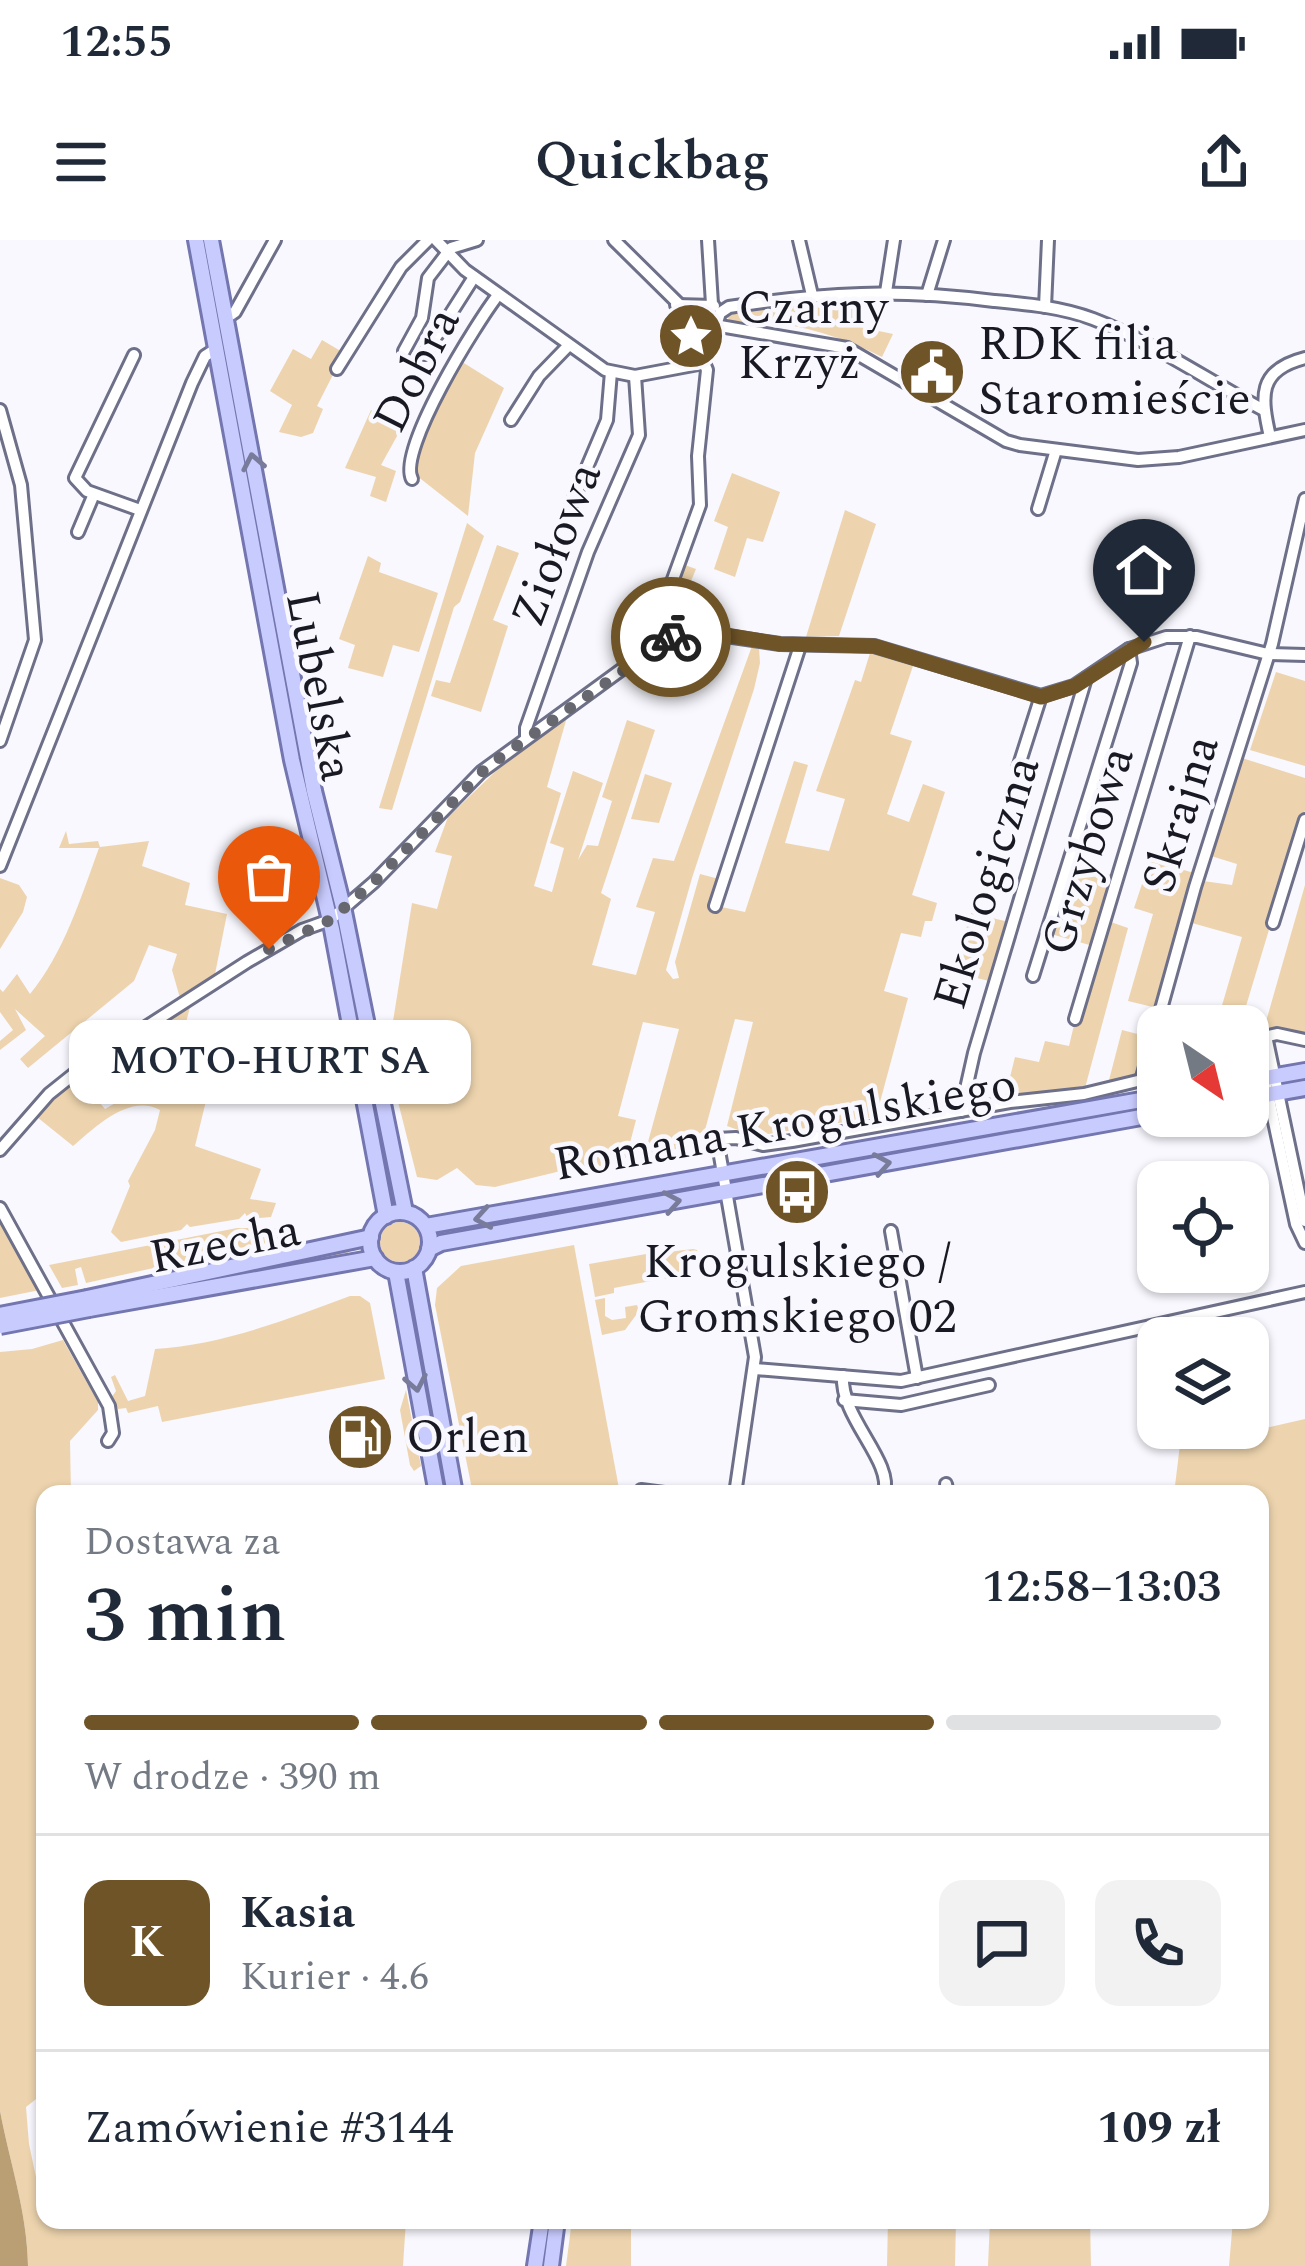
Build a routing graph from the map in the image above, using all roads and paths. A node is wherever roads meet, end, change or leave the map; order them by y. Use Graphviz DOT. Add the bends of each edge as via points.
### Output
graph roads {
  1 [pos="196,240"];
  2 [pos="211,240"];
  3 [pos="275,240"];
  4 [pos="432,240"];
  5 [pos="477,240"];
  6 [pos="614,240"];
  7 [pos="708,240"];
  8 [pos="799,240"];
  9 [pos="894,240"];
  10 [pos="944,240"];
  11 [pos="1048,240"];
  12 [pos="447,253"];
  13 [pos="474,278"];
  14 [pos="886,292"];
  15 [pos="498,295"];
  16 [pos="812,295"];
  17 [pos="927,295"];
  18 [pos="676,305"];
  19 [pos="717,307"];
  20 [pos="1046,307"];
  21 [pos="226,318"];
  22 [pos="716,327"];
  23 [pos="569,345"];
  24 [pos="216,349"];
  25 [pos="404,351"];
  26 [pos="425,354"];
  27 [pos="134,355"];
  28 [pos="1305,358"];
  29 [pos="704,362"];
  30 [pos="338,369"];
  31 [pos="611,372"];
  32 [pos="195,376"];
  33 [pos="635,376"];
  34 [pos="221,377"];
  35 [pos="0,410"];
  36 [pos="1262,410"];
  37 [pos="511,420"];
  38 [pos="1305,432"];
  39 [pos="1270,437"];
  40 [pos="1056,450"];
  41 [pos="412,479"];
  42 [pos="94,494"];
  43 [pos="1305,500"];
  44 [pos="571,506"];
  45 [pos="1038,509"];
  46 [pos="140,510"];
  47 [pos="78,532"];
  48 [pos="259,536"];
  49 [pos="1190,636"];
  50 [pos="800,646"];
  51 [pos="1129,649"];
  52 [pos="647,651"];
  53 [pos="1268,654"];
  54 [pos="1305,656"];
  55 [pos="1086,678"];
  56 [pos="1041,697"];
  57 [pos="526,738"];
  58 [pos="0,741"];
  59 [pos="1018,768"];
  60 [pos="1305,820"];
  61 [pos="0,866"];
  62 [pos="715,906"];
  63 [pos="343,907"];
  64 [pos="330,920"];
  65 [pos="1273,923"];
  66 [pos="1033,976"];
  67 [pos="1162,1005"];
  68 [pos="1075,1019"];
  69 [pos="1269,1037"];
  70 [pos="1305,1040"];
  71 [pos="1305,1071"];
  72 [pos="1269,1079"];
  73 [pos="1137,1082"];
  74 [pos="1271,1085"];
  75 [pos="1305,1088"];
  76 [pos="1137,1101"];
  77 [pos="961,1111"];
  78 [pos="1137,1118"];
  79 [pos="0,1150"];
  80 [pos="722,1175"];
  81 [pos="725,1192"];
  82 [pos="0,1208"];
  83 [pos="405,1212"];
  84 [pos="386,1216"];
  85 [pos="1305,1222"];
  86 [pos="426,1226"];
  87 [pos="891,1231"];
  88 [pos="371,1237"];
  89 [pos="1305,1241"];
  90 [pos="429,1249"];
  91 [pos="375,1258"];
  92 [pos="415,1268"];
  93 [pos="396,1272"];
  94 [pos="1305,1292"];
  95 [pos="88,1304"];
  96 [pos="0,1315"];
  97 [pos="0,1327"];
  98 [pos="755,1369"];
  99 [pos="843,1376"];
  100 [pos="917,1378"];
  101 [pos="989,1385"];
  102 [pos="844,1400"];
  103 [pos="108,1441"];
  104 [pos="435,1485"];
  105 [pos="453,1485"];
  106 [pos="736,1485"];
  107 [pos="885,1485"];
  108 [pos="541,2229"];
  109 [pos="556,2229"];
  110 [pos="535,2266"];
  111 [pos="551,2266"];
  1 -- 24 [label="main road, Lubelska"];
  2 -- 21 [label="main road, Lubelska"];
  3 -- 21 [label="street"];
  4 -- 12 [label="street"];
  4 -- 30 [label="street" via="401,266"];
  5 -- 12 [label="street"];
  6 -- 18 [label="street"];
  7 -- 19 [label="street"];
  8 -- 16 [label="street"];
  9 -- 14 [label="street"];
  10 -- 17 [label="street"];
  11 -- 20 [label="street"];
  12 -- 13 [label="street"];
  12 -- 25 [label="street" via="425,284 422,318"];
  13 -- 15 [label="street"];
  13 -- 26 [label="street"];
  14 -- 16 [label="street"];
  14 -- 17 [label="street"];
  15 -- 23 [label="street"];
  15 -- 41 [label="street, Dobra" via="438,394 410,458"];
  16 -- 19 [label="street"];
  17 -- 20 [label="street"];
  18 -- 19 [label="street"];
  18 -- 22 [label="street"];
  19 -- 22 [label="street"];
  20 -- 36 [label="street" via="1101,322"];
  48 -- 21 [label="main road, Lubelska, one-way"];
  22 -- 29 [label="street"];
  22 -- 40 [label="street" via="847,348 1006,441"];
  23 -- 31 [label="street"];
  23 -- 37 [label="street"];
  24 -- 32 [label="street"];
  24 -- 34 [label="main road, Lubelska"];
  27 -- 42 [label="street" via="75,474"];
  28 -- 36 [label="street" via="1282,365 1268,381"];
  29 -- 33 [label="street"];
  29 -- 52 [label="street" via="700,505"];
  31 -- 33 [label="street"];
  31 -- 44 [label="street" via="607,420"];
  32 -- 34 [label="street"];
  32 -- 46 [label="street"];
  33 -- 57 [label="street, Ziołowa" via="639,435 588,552"];
  34 -- 48 [label="main road, Lubelska"];
  35 -- 58 [label="street" via="21,484 35,640"];
  36 -- 39 [label="street"];
  38 -- 39 [label="street"];
  39 -- 40 [label="street" via="1138,460"];
  40 -- 45 [label="street"];
  42 -- 46 [label="street"];
  42 -- 47 [label="street"];
  43 -- 53 [label="street, Skrajna"];
  46 -- 61 [label="street" via="91,614"];
  48 -- 63 [label="main road, Lubelska"];
  48 -- 64 [label="main road, Lubelska" via="296,776"];
  49 -- 51 [label="street"];
  49 -- 53 [label="street"];
  49 -- 68 [label="street, Grzybowa"];
  50 -- 52 [label="street" via="692,631"];
  50 -- 56 [label="street" via="874,646"];
  50 -- 62 [label="street"];
  51 -- 55 [label="street"];
  51 -- 66 [label="street"];
  52 -- 57 [label="street"];
  53 -- 54 [label="street"];
  53 -- 67 [label="street, Skrajna"];
  55 -- 56 [label="street"];
  55 -- 77 [label="street, Ekologiczna"];
  56 -- 59 [label="street"];
  57 -- 63 [label="street"];
  60 -- 65 [label="street"];
  63 -- 64 [label="street"];
  63 -- 83 [label="main road, Lubelska"];
  64 -- 79 [label="street" via="247,962 79,1070"];
  64 -- 84 [label="main road, Lubelska"];
  69 -- 70 [label="street"];
  71 -- 74 [label="main road"];
  72 -- 74 [label="street"];
  73 -- 77 [label="street"];
  74 -- 75 [label="main road"];
  74 -- 85 [label="street"];
  74 -- 89 [label="street"];
  76 -- 80 [label="main road, Romana Krogulskiego"];
  77 -- 80 [label="street" via="763,1145 717,1139"];
  81 -- 78 [label="main road, Romana Krogulskiego, one-way"];
  80 -- 81 [label="street"];
  80 -- 86 [label="main road, Romana Krogulskiego, one-way"];
  90 -- 81 [label="main road, Romana Krogulskiego, one-way"];
  81 -- 98 [label="street"];
  82 -- 103 [label="street" via="110,1406"];
  83 -- 84 [label="main road"];
  83 -- 86 [label="main road"];
  84 -- 88 [label="main road"];
  85 -- 89 [label="street"];
  86 -- 90 [label="main road"];
  87 -- 100 [label="street"];
  88 -- 91 [label="main road"];
  88 -- 95 [label="main road, Rzecha"];
  90 -- 92 [label="main road"];
  91 -- 93 [label="main road"];
  91 -- 95 [label="main road, Rzecha"];
  92 -- 93 [label="main road"];
  92 -- 105 [label="main road"];
  93 -- 104 [label="main road, one-way"];
  94 -- 100 [label="street"];
  95 -- 96 [label="main road, bridge"];
  95 -- 97 [label="main road, bridge"];
  98 -- 99 [label="street"];
  98 -- 106 [label="street"];
  99 -- 100 [label="street"];
  99 -- 102 [label="street"];
  101 -- 102 [label="street" via="901,1405"];
  102 -- 107 [label="street"];
  108 -- 110 [label="main road"];
  109 -- 111 [label="main road"];
}
